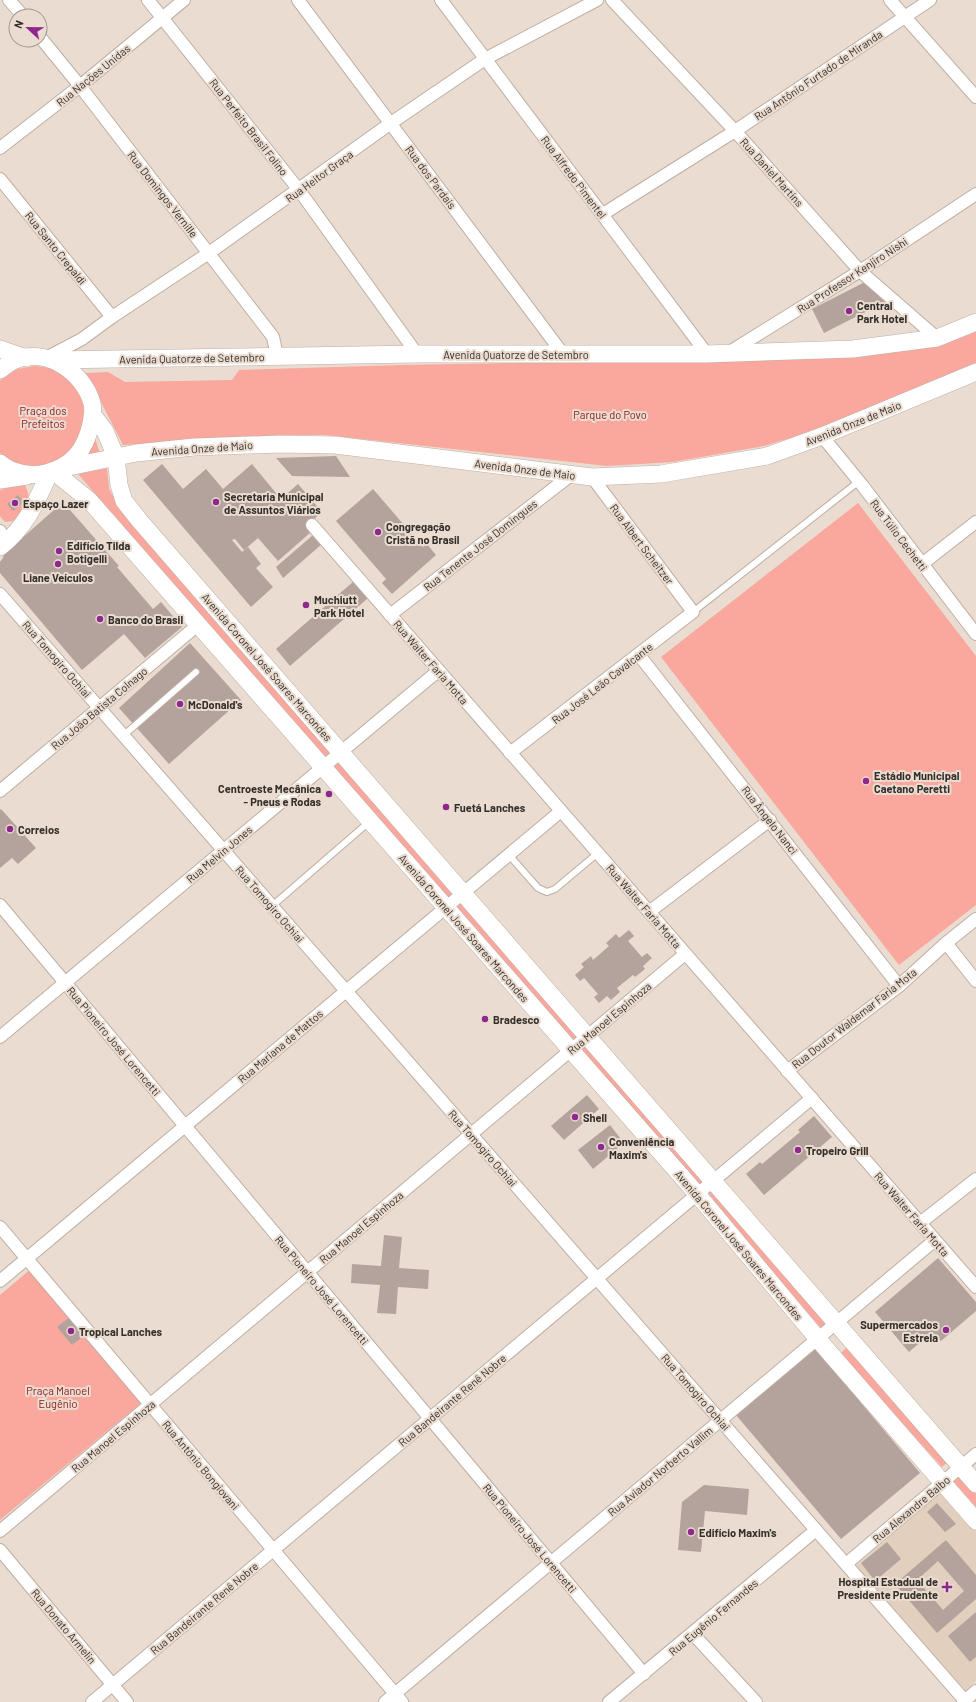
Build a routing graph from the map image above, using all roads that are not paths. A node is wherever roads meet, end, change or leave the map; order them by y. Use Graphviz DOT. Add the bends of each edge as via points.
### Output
graph roads {
  1 [pos="9,0"];
  2 [pos="148,0"];
  3 [pos="184,0"];
  4 [pos="298,0"];
  5 [pos="440,0"];
  6 [pos="598,0"];
  7 [pos="612,0"];
  8 [pos="890,0"];
  9 [pos="930,0"];
  10 [pos="16,8"];
  11 [pos="905,16"];
  12 [pos="162,18"];
  13 [pos="48,47"];
  14 [pos="484,59"];
  15 [pos="80,86"];
  16 [pos="976,97"];
  17 [pos="391,123"];
  18 [pos="735,131"];
  19 [pos="0,148"];
  20 [pos="0,179"];
  21 [pos="299,190"];
  22 [pos="976,194"];
  23 [pos="603,214"];
  24 [pos="209,253"];
  25 [pos="860,271"];
  26 [pos="112,316"];
  27 [pos="976,322"];
  28 [pos="937,338"];
  29 [pos="0,349"];
  30 [pos="727,353"];
  31 [pos="417,354"];
  32 [pos="563,354"];
  33 [pos="707,354"];
  34 [pos="277,356"];
  35 [pos="48,359"];
  36 [pos="10,363"];
  37 [pos="976,372"];
  38 [pos="92,415"];
  39 [pos="822,436"];
  40 [pos="116,457"];
  41 [pos="0,463"];
  42 [pos="51,471"];
  43 [pos="571,475"];
  44 [pos="592,476"];
  45 [pos="0,480"];
  46 [pos="858,482"];
  47 [pos="976,522"];
  48 [pos="312,525"];
  49 [pos="2,540"];
  50 [pos="922,564"];
  51 [pos="0,594"];
  52 [pos="693,612"];
  53 [pos="390,615"];
  54 [pos="199,624"];
  55 [pos="976,634"];
  56 [pos="639,655"];
  57 [pos="438,671"];
  58 [pos="196,672"];
  59 [pos="99,708"];
  60 [pos="124,735"];
  61 [pos="341,752"];
  62 [pos="510,753"];
  63 [pos="323,767"];
  64 [pos="0,791"];
  65 [pos="561,811"];
  66 [pos="770,820"];
  67 [pos="371,821"];
  68 [pos="224,850"];
  69 [pos="598,853"];
  70 [pos="508,855"];
  71 [pos="463,893"];
  72 [pos="0,906"];
  73 [pos="272,906"];
  74 [pos="446,907"];
  75 [pos="649,912"];
  76 [pos="976,919"];
  77 [pos="946,943"];
  78 [pos="685,954"];
  79 [pos="976,981"];
  80 [pos="65,983"];
  81 [pos="899,986"];
  82 [pos="346,991"];
  83 [pos="588,1036"];
  84 [pos="0,1037"];
  85 [pos="571,1050"];
  86 [pos="788,1071"];
  87 [pos="812,1098"];
  88 [pos="185,1126"];
  89 [pos="471,1134"];
  90 [pos="976,1179"];
  91 [pos="713,1181"];
  92 [pos="697,1194"];
  93 [pos="920,1223"];
  94 [pos="0,1227"];
  95 [pos="935,1240"];
  96 [pos="27,1259"];
  97 [pos="307,1272"];
  98 [pos="597,1278"];
  99 [pos="0,1281"];
  100 [pos="976,1287"];
  101 [pos="836,1323"];
  102 [pos="818,1339"];
  103 [pos="150,1404"];
  104 [pos="430,1418"];
  105 [pos="720,1420"];
  106 [pos="976,1454"];
  107 [pos="961,1466"];
  108 [pos="941,1483"];
  109 [pos="976,1484"];
  110 [pos="976,1521"];
  111 [pos="816,1530"];
  112 [pos="0,1531"];
  113 [pos="0,1550"];
  114 [pos="273,1550"];
  115 [pos="551,1562"];
  116 [pos="846,1564"];
  117 [pos="693,1634"];
  118 [pos="644,1674"];
  119 [pos="113,1685"];
  120 [pos="976,1691"];
  121 [pos="398,1698"];
  122 [pos="92,1702"];
  123 [pos="127,1702"];
  124 [pos="385,1702"];
  125 [pos="609,1702"];
  126 [pos="756,1702"];
  127 [pos="965,1702"];
  1 -- 10 [label="street"];
  2 -- 12 [label="street, Rua Perfeito Brasil Folino"];
  3 -- 12 [label="street, Rua Nações Unidas"];
  4 -- 17 [label="street, Rua dos Pardais"];
  5 -- 14 [label="street, Rua Alfredo Pimentel"];
  6 -- 14 [label="street, Rua Heitor Graça"];
  7 -- 18 [label="street, Rua Daniel Martins"];
  8 -- 11 [label="street"];
  9 -- 11 [label="street, Rua Antônio Furtado de Miranda"];
  11 -- 16 [label="street"];
  11 -- 18 [label="street, Rua Antônio Furtado de Miranda"];
  12 -- 15 [label="street, Rua Nações Unidas"];
  12 -- 21 [label="street, Rua Perfeito Brasil Folino"];
  13 -- 15 [label="street, Rua Domingos Vernille"];
  14 -- 17 [label="street, Rua Heitor Graça"];
  14 -- 23 [label="street, Rua Alfredo Pimentel"];
  15 -- 19 [label="street, Rua Nações Unidas"];
  15 -- 24 [label="street, Rua Domingos Vernille"];
  17 -- 21 [label="street, Rua Heitor Graça"];
  17 -- 32 [label="street, Rua dos Pardais"];
  18 -- 23 [label="street, Rua Antônio Furtado de Miranda"];
  18 -- 25 [label="street, Rua Daniel Martins"];
  20 -- 26 [label="street, Rua Santo Crepaldi"];
  21 -- 24 [label="street, Rua Heitor Graça"];
  21 -- 31 [label="street, Rua Perfeito Brasil Folino"];
  22 -- 25 [label="street, Rua Professor Kenjiro Nishi"];
  23 -- 33 [label="street, Rua Alfredo Pimentel"];
  24 -- 26 [label="street, Rua Heitor Graça"];
  24 -- 34 [label="street, Rua Domingos Vernille" via="273,337"];
  25 -- 28 [label="street, Rua Daniel Martins"];
  25 -- 30 [label="street, Rua Professor Kenjiro Nishi"];
  26 -- 35 [label="street, Rua Heitor Graça" via="82,339"];
  27 -- 28 [label="main road, Avenida Quatorze de Setembro"];
  28 -- 30 [label="main road, Avenida Quatorze de Setembro" via="853,349"];
  29 -- 36 [label="main road"];
  30 -- 33 [label="main road, Avenida Quatorze de Setembro"];
  31 -- 32 [label="main road, Avenida Quatorze de Setembro"];
  31 -- 34 [label="main road, Avenida Quatorze de Setembro"];
  32 -- 33 [label="main road, Avenida Quatorze de Setembro"];
  34 -- 35 [label="main road, Avenida Quatorze de Setembro"];
  35 -- 36 [label="main road, Avenida Quatorze de Setembro" via="33,357"];
  35 -- 38 [label="main road" via="63,364 78,377 92,404"];
  37 -- 39 [label="main road, Avenida Onze de Maio"];
  38 -- 40 [label="main road, Avenida Coronel José Soares Marcondes" via="105,431"];
  38 -- 42 [label="main road" via="87,440 76,457"];
  39 -- 44 [label="main road, Avenida Onze de Maio" via="767,456 661,474"];
  39 -- 46 [label="street, Rua Túlio Cechetti"];
  40 -- 42 [label="main road, Avenida Onze de Maio"];
  40 -- 43 [label="main road, Avenida Onze de Maio" via="194,447 278,444 335,446"];
  40 -- 61 [label="main road, Avenida Coronel José Soares Marcondes" via="124,502"];
  41 -- 42 [label="main road" via="22,473"];
  42 -- 45 [label="main road, Avenida Onze de Maio"];
  42 -- 49 [label="main road" via="29,517"];
  42 -- 54 [label="main road, Avenida Coronel José Soares Marcondes" via="89,500"];
  43 -- 44 [label="main road, Avenida Onze de Maio"];
  43 -- 53 [label="street, Rua Tenente José Domingues"];
  44 -- 52 [label="street, Rua Albert Scheitzer"];
  46 -- 50 [label="street, Rua Túlio Cechetti"];
  46 -- 52 [label="lane"];
  47 -- 50 [label="street"];
  48 -- 53 [label="street, Rua Walter Faria Motta"];
  50 -- 55 [label="street, Rua Túlio Cechetti"];
  51 -- 59 [label="street, Rua Tomogiro Ochiai"];
  52 -- 56 [label="street, Rua José Leão Cavalcante"];
  53 -- 57 [label="street, Rua Walter Faria Motta"];
  54 -- 59 [label="street, Rua João Batista Colnago"];
  54 -- 63 [label="main road, Avenida Coronel José Soares Marcondes"];
  56 -- 62 [label="street, Rua José Leão Cavalcante"];
  56 -- 66 [label="street, Rua Ângelo Nanci"];
  57 -- 61 [label="street, Rua Melvin Jones"];
  57 -- 62 [label="street, Rua Walter Faria Motta"];
  58 -- 60 [label="lane"];
  59 -- 60 [label="street, Rua Tomogiro Ochiai"];
  59 -- 64 [label="street, Rua João Batista Colnago"];
  60 -- 68 [label="street, Rua Tomogiro Ochiai"];
  61 -- 63 [label="street, Rua Melvin Jones"];
  61 -- 71 [label="main road, Avenida Coronel José Soares Marcondes"];
  62 -- 65 [label="street, Rua Walter Faria Motta"];
  63 -- 67 [label="main road, Avenida Coronel José Soares Marcondes"];
  63 -- 68 [label="street, Rua Melvin Jones"];
  65 -- 69 [label="street, Rua Walter Faria Motta"];
  65 -- 70 [label="street, Rua Mariana de Mattos"];
  66 -- 75 [label="street"];
  66 -- 81 [label="street, Rua Ângelo Nanci"];
  67 -- 73 [label="lane"];
  67 -- 74 [label="main road, Avenida Coronel José Soares Marcondes"];
  68 -- 73 [label="street, Rua Tomogiro Ochiai"];
  68 -- 80 [label="street, Rua Melvin Jones"];
  69 -- 70 [label="lane" via="555,889 547,892 538,888"];
  69 -- 75 [label="street, Rua Walter Faria Motta"];
  70 -- 71 [label="street, Rua Mariana de Mattos"];
  71 -- 74 [label="street, Rua Mariana de Mattos"];
  71 -- 83 [label="main road, Avenida Coronel José Soares Marcondes"];
  72 -- 80 [label="street, Rua Pioneiro José Lorencetti"];
  73 -- 82 [label="street, Rua Tomogiro Ochiai"];
  74 -- 82 [label="street, Rua Mariana de Mattos"];
  74 -- 85 [label="main road, Avenida Coronel José Soares Marcondes"];
  75 -- 78 [label="street, Rua Walter Faria Motta"];
  76 -- 77 [label="street, Rua Doutor Waldemar Faria Mota"];
  77 -- 79 [label="street"];
  77 -- 81 [label="street, Rua Doutor Waldemar Faria Mota"];
  78 -- 83 [label="street, Rua Manoel Espinhoza"];
  78 -- 86 [label="street, Rua Walter Faria Motta"];
  80 -- 84 [label="street, Rua Melvin Jones"];
  80 -- 88 [label="street, Rua Pioneiro José Lorencetti"];
  81 -- 86 [label="street, Rua Doutor Waldemar Faria Mota"];
  82 -- 88 [label="street, Rua Mariana de Mattos"];
  82 -- 89 [label="street, Rua Tomogiro Ochiai"];
  83 -- 85 [label="street, Rua Manoel Espinhoza"];
  83 -- 91 [label="main road, Avenida Coronel José Soares Marcondes"];
  85 -- 89 [label="street, Rua Manoel Espinhoza"];
  85 -- 92 [label="main road, Avenida Coronel José Soares Marcondes"];
  86 -- 87 [label="street, Rua Walter Faria Motta"];
  87 -- 91 [label="street, Rua Bandeirante Renê Nobre"];
  87 -- 93 [label="street, Rua Walter Faria Motta"];
  88 -- 96 [label="street, Rua Mariana de Mattos"];
  88 -- 97 [label="street, Rua Pioneiro José Lorencetti"];
  89 -- 97 [label="street, Rua Manoel Espinhoza"];
  89 -- 98 [label="street, Rua Tomogiro Ochiai"];
  90 -- 93 [label="street"];
  91 -- 92 [label="street, Rua Bandeirante Renê Nobre"];
  91 -- 101 [label="main road, Avenida Coronel José Soares Marcondes"];
  92 -- 98 [label="street, Rua Bandeirante Renê Nobre"];
  92 -- 102 [label="main road, Avenida Coronel José Soares Marcondes"];
  93 -- 95 [label="street, Rua Walter Faria Motta"];
  94 -- 96 [label="street, Rua Antônio Bongiovani"];
  95 -- 100 [label="street, Rua Walter Faria Motta"];
  95 -- 101 [label="street, Rua Aviador Norberto Vallim"];
  96 -- 99 [label="street, Rua Mariana de Mattos"];
  96 -- 103 [label="street, Rua Antônio Bongiovani"];
  97 -- 103 [label="street, Rua Manoel Espinhoza"];
  97 -- 104 [label="street, Rua Pioneiro José Lorencetti"];
  98 -- 104 [label="street, Rua Bandeirante Renê Nobre"];
  98 -- 105 [label="street, Rua Tomogiro Ochiai"];
  101 -- 102 [label="street, Rua Aviador Norberto Vallim"];
  101 -- 107 [label="main road, Avenida Coronel José Soares Marcondes"];
  102 -- 105 [label="street, Rua Aviador Norberto Vallim"];
  102 -- 108 [label="main road, Avenida Coronel José Soares Marcondes"];
  103 -- 112 [label="street, Rua Manoel Espinhoza"];
  103 -- 114 [label="street, Rua Antônio Bongiovani"];
  104 -- 114 [label="street, Rua Bandeirante Renê Nobre"];
  104 -- 115 [label="street, Rua Pioneiro José Lorencetti"];
  105 -- 111 [label="street, Rua Tomogiro Ochiai"];
  105 -- 115 [label="street, Rua Aviador Norberto Vallim"];
  106 -- 107 [label="street, Rua Alexandre Balbo"];
  107 -- 108 [label="street, Rua Alexandre Balbo"];
  107 -- 109 [label="main road, Avenida Coronel José Soares Marcondes"];
  108 -- 110 [label="main road, Avenida Coronel José Soares Marcondes"];
  108 -- 116 [label="street, Rua Alexandre Balbo"];
  111 -- 116 [label="street, Rua Tomogiro Ochiai"];
  111 -- 117 [label="street, Rua Eugênio Fernandes"];
  113 -- 119 [label="street, Rua Donato Armelin"];
  114 -- 119 [label="street, Rua Bandeirante Renê Nobre"];
  114 -- 121 [label="street, Rua Antônio Bongiovani"];
  115 -- 118 [label="street, Rua Pioneiro José Lorencetti"];
  115 -- 121 [label="street, Rua Aviador Norberto Vallim"];
  116 -- 127 [label="street, Rua Tomogiro Ochiai"];
  117 -- 118 [label="street, Rua Eugênio Fernandes"];
  117 -- 126 [label="street"];
  118 -- 125 [label="street, Rua Eugênio Fernandes"];
  119 -- 122 [label="street, Rua Bandeirante Renê Nobre"];
  119 -- 123 [label="street, Rua Donato Armelin"];
  120 -- 127 [label="street"];
  121 -- 124 [label="street, Rua Aviador Norberto Vallim"];
}
